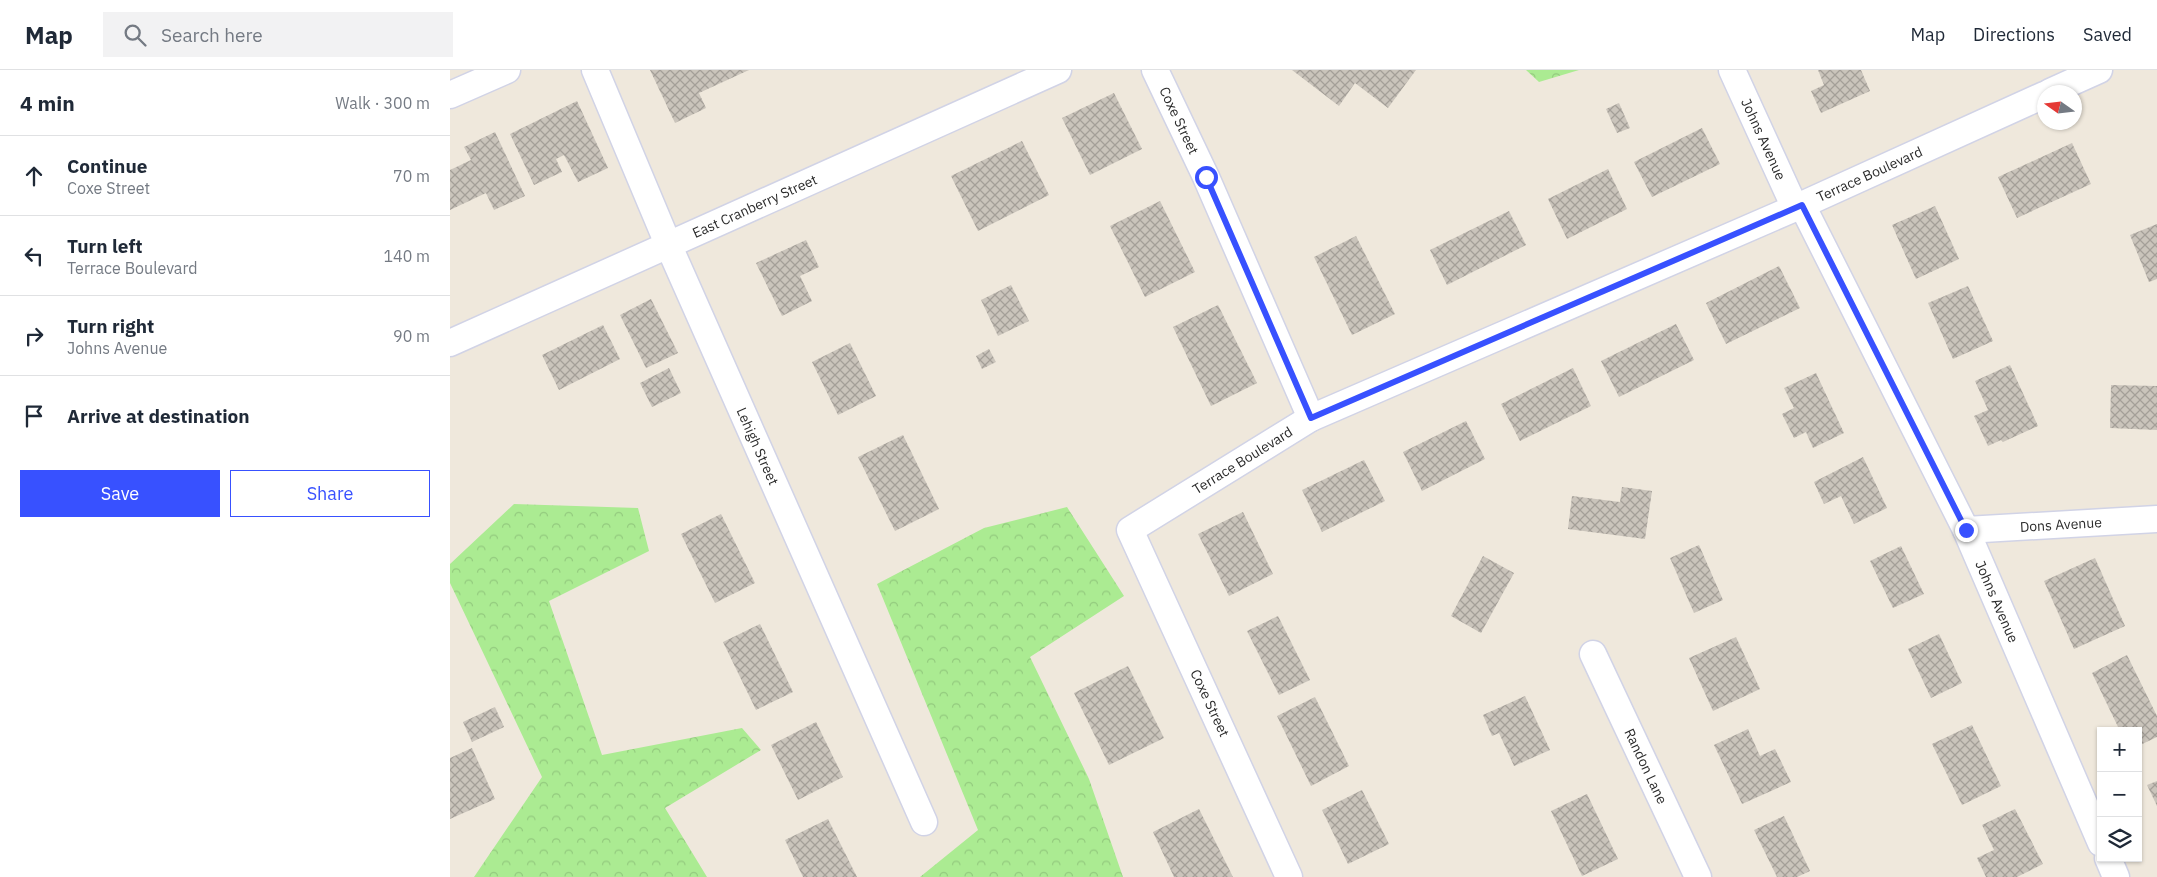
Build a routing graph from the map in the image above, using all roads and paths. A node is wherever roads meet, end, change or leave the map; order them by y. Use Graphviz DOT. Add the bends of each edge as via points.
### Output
graph roads {
  1 [pos="507,70"];
  2 [pos="595,70"];
  3 [pos="1058,70"];
  4 [pos="1154,70"];
  5 [pos="1732,70"];
  6 [pos="2100,70"];
  7 [pos="2066,85"];
  8 [pos="450,95"];
  9 [pos="2037,98"];
  10 [pos="1799,207"];
  11 [pos="668,244"];
  12 [pos="450,343"];
  13 [pos="1311,418"];
  14 [pos="2157,519"];
  15 [pos="1130,530"];
  16 [pos="1966,530"];
  17 [pos="1593,654"];
  18 [pos="924,822"];
  19 [pos="2097,833"];
  20 [pos="2110,862"];
  21 [pos="1290,877"];
  22 [pos="1698,877"];
  23 [pos="2116,877"];
  1 -- 8 [label="street"];
  2 -- 11 [label="street, Lehigh Street"];
  3 -- 11 [label="street, East Cranberry Street"];
  4 -- 13 [label="street, Coxe Street" via="1206,177"];
  5 -- 10 [label="street, Johns Avenue"];
  6 -- 7 [label="street"];
  9 -- 10 [label="street, Terrace Boulevard"];
  10 -- 13 [label="street, Terrace Boulevard"];
  10 -- 16 [label="street, Johns Avenue"];
  11 -- 12 [label="street, East Cranberry Street"];
  11 -- 18 [label="street, Lehigh Street"];
  13 -- 15 [label="street, Terrace Boulevard"];
  14 -- 16 [label="street, Dons Avenue"];
  15 -- 21 [label="street, Coxe Street"];
  16 -- 19 [label="street, Johns Avenue"];
  17 -- 22 [label="street, Randon Lane"];
  20 -- 23 [label="street"];
}
